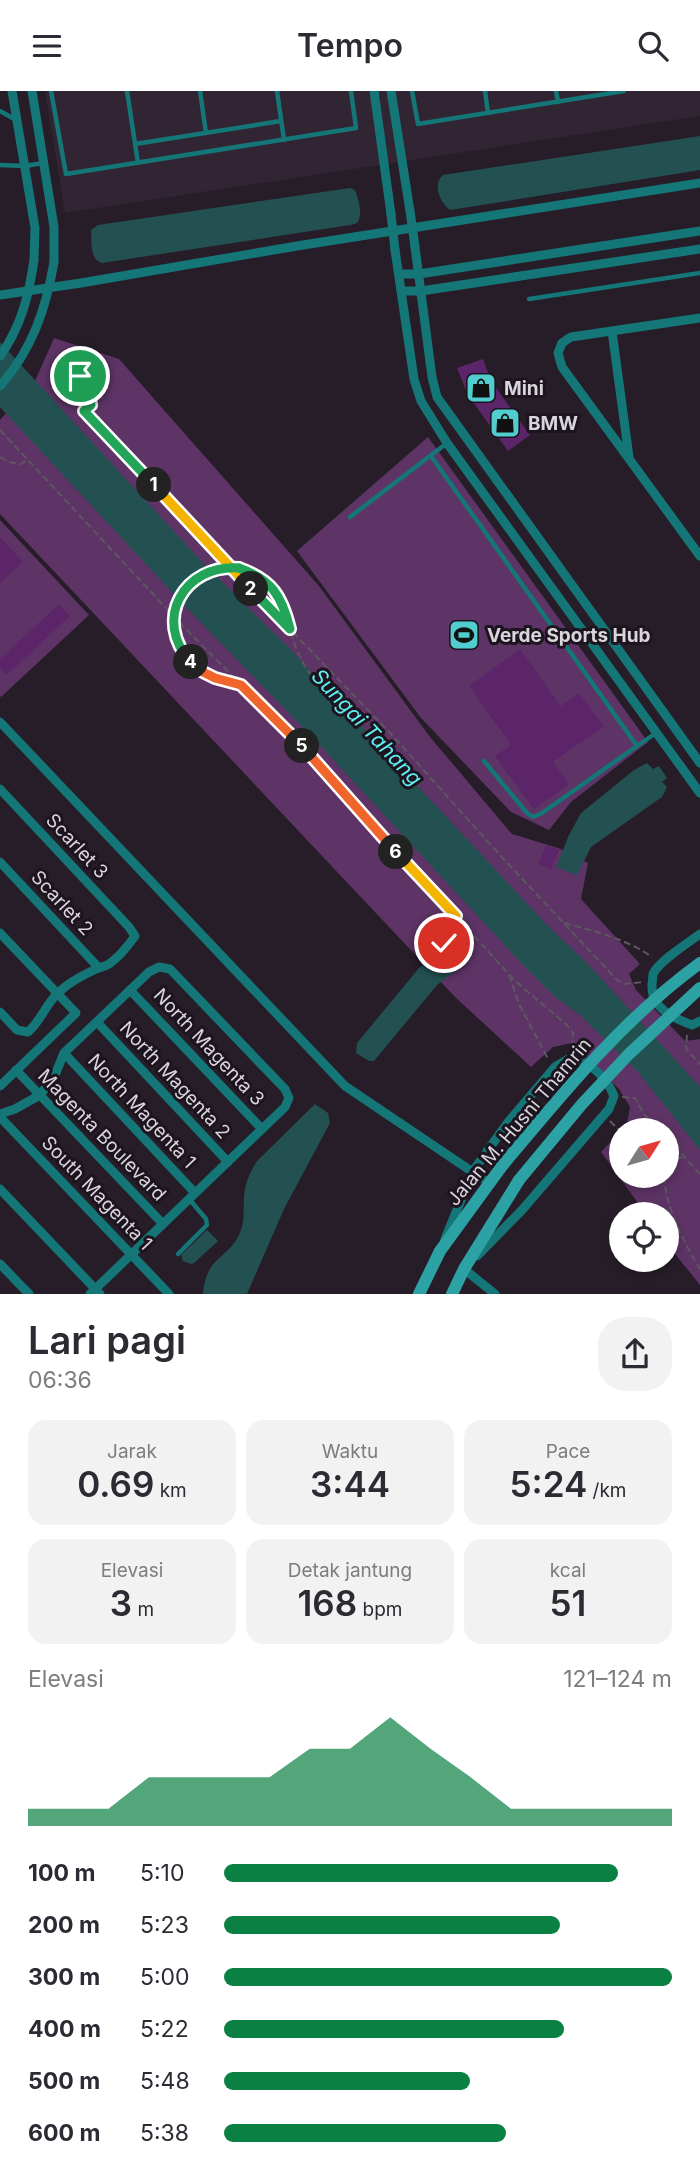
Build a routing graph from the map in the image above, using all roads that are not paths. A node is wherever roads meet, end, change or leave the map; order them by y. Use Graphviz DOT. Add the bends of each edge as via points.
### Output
graph roads {
  1 [pos="12,91"];
  2 [pos="32,91"];
  3 [pos="51,91"];
  4 [pos="127,91"];
  5 [pos="200,91"];
  6 [pos="277,91"];
  7 [pos="351,91"];
  8 [pos="374,91"];
  9 [pos="391,91"];
  10 [pos="412,91"];
  11 [pos="485,91"];
  12 [pos="556,91"];
  13 [pos="624,91"];
  14 [pos="558,102"];
  15 [pos="0,111"];
  16 [pos="488,113"];
  17 [pos="17,121"];
  18 [pos="281,121"];
  19 [pos="206,133"];
  20 [pos="284,140"];
  21 [pos="135,144"];
  22 [pos="44,163"];
  23 [pos="138,163"];
  24 [pos="0,165"];
  25 [pos="24,166"];
  26 [pos="700,183"];
  27 [pos="700,231"];
  28 [pos="700,249"];
  29 [pos="700,273"];
  30 [pos="398,274"];
  31 [pos="419,274"];
  32 [pos="401,291"];
  33 [pos="421,291"];
  34 [pos="0,295"];
  35 [pos="529,299"];
  36 [pos="700,318"];
  37 [pos="612,331"];
  38 [pos="0,356"];
  39 [pos="0,386"];
  40 [pos="447,443"];
  41 [pos="431,456"];
  42 [pos="630,460"];
  43 [pos="350,517"];
  44 [pos="700,556"];
  45 [pos="0,722"];
  46 [pos="656,733"];
  47 [pos="637,746"];
  48 [pos="484,761"];
  49 [pos="700,763"];
  50 [pos="700,793"];
  51 [pos="2,796"];
  52 [pos="0,862"];
  53 [pos="0,933"];
  54 [pos="700,934"];
  55 [pos="700,963"];
  56 [pos="98,967"];
  57 [pos="700,988"];
  58 [pos="130,990"];
  59 [pos="57,994"];
  60 [pos="0,1012"];
  61 [pos="700,1021"];
  62 [pos="97,1022"];
  63 [pos="64,1053"];
  64 [pos="16,1070"];
  65 [pos="0,1086"];
  66 [pos="40,1095"];
  67 [pos="0,1115"];
  68 [pos="262,1129"];
  69 [pos="228,1162"];
  70 [pos="473,1171"];
  71 [pos="489,1183"];
  72 [pos="0,1189"];
  73 [pos="192,1196"];
  74 [pos="163,1224"];
  75 [pos="440,1251"];
  76 [pos="131,1254"];
  77 [pos="178,1254"];
  78 [pos="0,1264"];
  79 [pos="464,1269"];
  80 [pos="95,1292"];
  81 [pos="29,1294"];
  82 [pos="169,1294"];
  83 [pos="419,1294"];
  84 [pos="452,1294"];
  85 [pos="495,1294"];
  1 -- 17 [label="street"];
  2 -- 22 [label="street"];
  3 -- 23 [label="lane" via="66,174"];
  4 -- 21 [label="lane"];
  5 -- 19 [label="lane"];
  6 -- 18 [label="lane"];
  7 -- 20 [label="lane" via="356,128"];
  8 -- 30 [label="street, bridge"];
  9 -- 31 [label="street, bridge"];
  10 -- 16 [label="lane" via="418,124"];
  11 -- 16 [label="lane"];
  12 -- 14 [label="lane"];
  13 -- 14 [label="lane"];
  14 -- 16 [label="lane"];
  15 -- 17 [label="lane"];
  17 -- 25 [label="street"];
  18 -- 19 [label="lane"];
  18 -- 20 [label="lane"];
  19 -- 21 [label="lane"];
  20 -- 23 [label="lane"];
  21 -- 23 [label="lane"];
  22 -- 25 [label="lane"];
  22 -- 39 [label="street, bridge" via="54,227 49,293 26,352"];
  24 -- 25 [label="lane"];
  25 -- 38 [label="street, bridge" via="35,228 34,260 21,317"];
  26 -- 34 [label="street"];
  27 -- 31 [label="street"];
  28 -- 33 [label="street"];
  29 -- 35 [label="lane"];
  30 -- 31 [label="street"];
  30 -- 32 [label="street"];
  31 -- 33 [label="street"];
  32 -- 33 [label="street"];
  32 -- 40 [label="street" via="414,379 421,401"];
  33 -- 49 [label="street" via="437,397"];
  36 -- 37 [label="street"];
  37 -- 42 [label="street"];
  37 -- 42 [label="street" via="571,337 558,353 562,367"];
  40 -- 41 [label="lane"];
  40 -- 46 [label="street"];
  41 -- 43 [label="lane"];
  41 -- 47 [label="lane"];
  42 -- 44 [label="street"];
  45 -- 70 [label="street" via="345,1086"];
  46 -- 47 [label="lane"];
  46 -- 50 [label="street"];
  47 -- 48 [label="lane" via="533,817"];
  51 -- 56 [label="street, Scarlet 3" via="130,927 135,936 129,944 107,966"];
  52 -- 56 [label="street, Scarlet 2"];
  53 -- 59 [label="street"];
  54 -- 61 [label="street" via="662,964 652,981 654,1000 669,1015 692,1025"];
  55 -- 71 [label="main road, Jalan M. Husni Thamrin, bridge" via="614,1038"];
  56 -- 59 [label="street"];
  57 -- 79 [label="main road, Jalan M. Husni Thamrin, bridge" via="582,1104 519,1180"];
  58 -- 62 [label="street"];
  58 -- 68 [label="street, North Magenta 3"];
  58 -- 68 [label="street" via="149,972 159,967 170,969 285,1089 289,1098 285,1107"];
  59 -- 60 [label="street" via="29,1032 17,1030"];
  59 -- 64 [label="street" via="76,1013"];
  62 -- 63 [label="street"];
  62 -- 69 [label="street, North Magenta 2"];
  63 -- 66 [label="street"];
  63 -- 73 [label="street, North Magenta 1"];
  64 -- 65 [label="street"];
  64 -- 66 [label="street, Magenta Boulevard"];
  66 -- 67 [label="street"];
  66 -- 74 [label="street, Magenta Boulevard"];
  67 -- 76 [label="street, South Magenta 1"];
  68 -- 69 [label="street"];
  69 -- 73 [label="street"];
  70 -- 71 [label="street"];
  70 -- 75 [label="street"];
  70 -- 79 [label="street" via="555,1067 572,1057 585,1061 609,1083 614,1096 605,1115"];
  71 -- 75 [label="main road, Jalan M. Husni Thamrin"];
  72 -- 80 [label="street"];
  73 -- 74 [label="street"];
  73 -- 77 [label="lane" via="206,1225"];
  74 -- 76 [label="street"];
  75 -- 83 [label="main road, Jalan M. Husni Thamrin"];
  76 -- 80 [label="street"];
  76 -- 82 [label="street, South Magenta 1"];
  78 -- 81 [label="street"];
  79 -- 84 [label="main road, Jalan M. Husni Thamrin"];
  79 -- 85 [label="street"];
}
